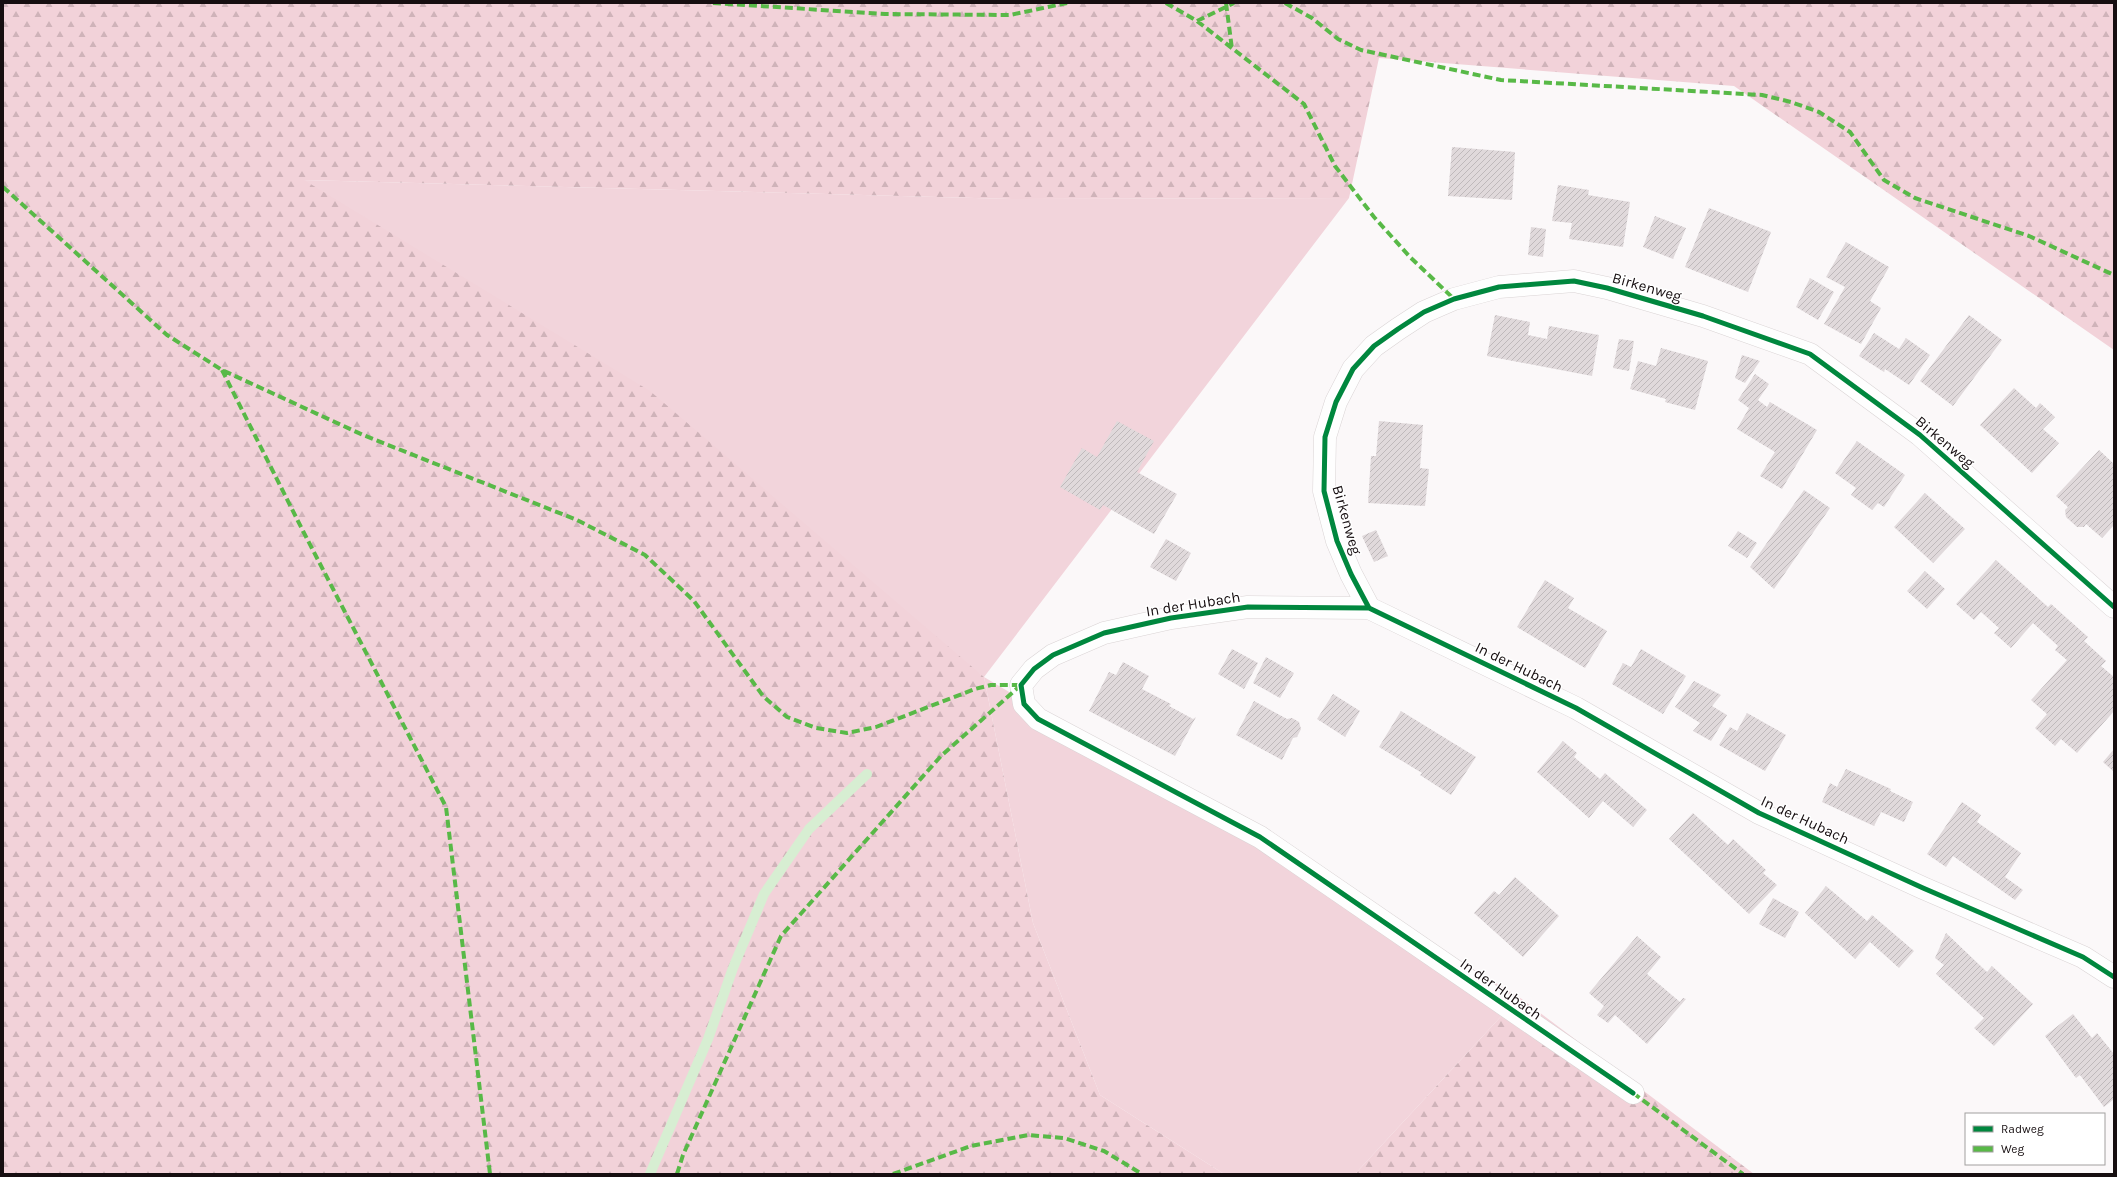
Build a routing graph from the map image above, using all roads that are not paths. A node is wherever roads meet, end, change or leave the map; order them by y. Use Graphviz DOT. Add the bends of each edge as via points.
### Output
graph roads {
  1 [pos="2114,607"];
  2 [pos="1369,608"];
  3 [pos="2114,977"];
  4 [pos="1632,1093"];
  1 -- 2 [label="street, Birkenweg" via="1920,435 1810,354 1703,316 1607,288 1574,282 1498,287 1454,299 1424,312 1398,328 1374,346 1353,369 1336,402 1325,437 1324,491 1337,541"];
  2 -- 3 [label="street, In der Hubach" via="1576,708 1759,812 1923,888 2083,957"];
  2 -- 4 [label="street, In der Hubach" via="1248,606 1171,618 1104,633 1053,655 1034,669 1021,685 1024,704 1038,719 1260,837"];
}
